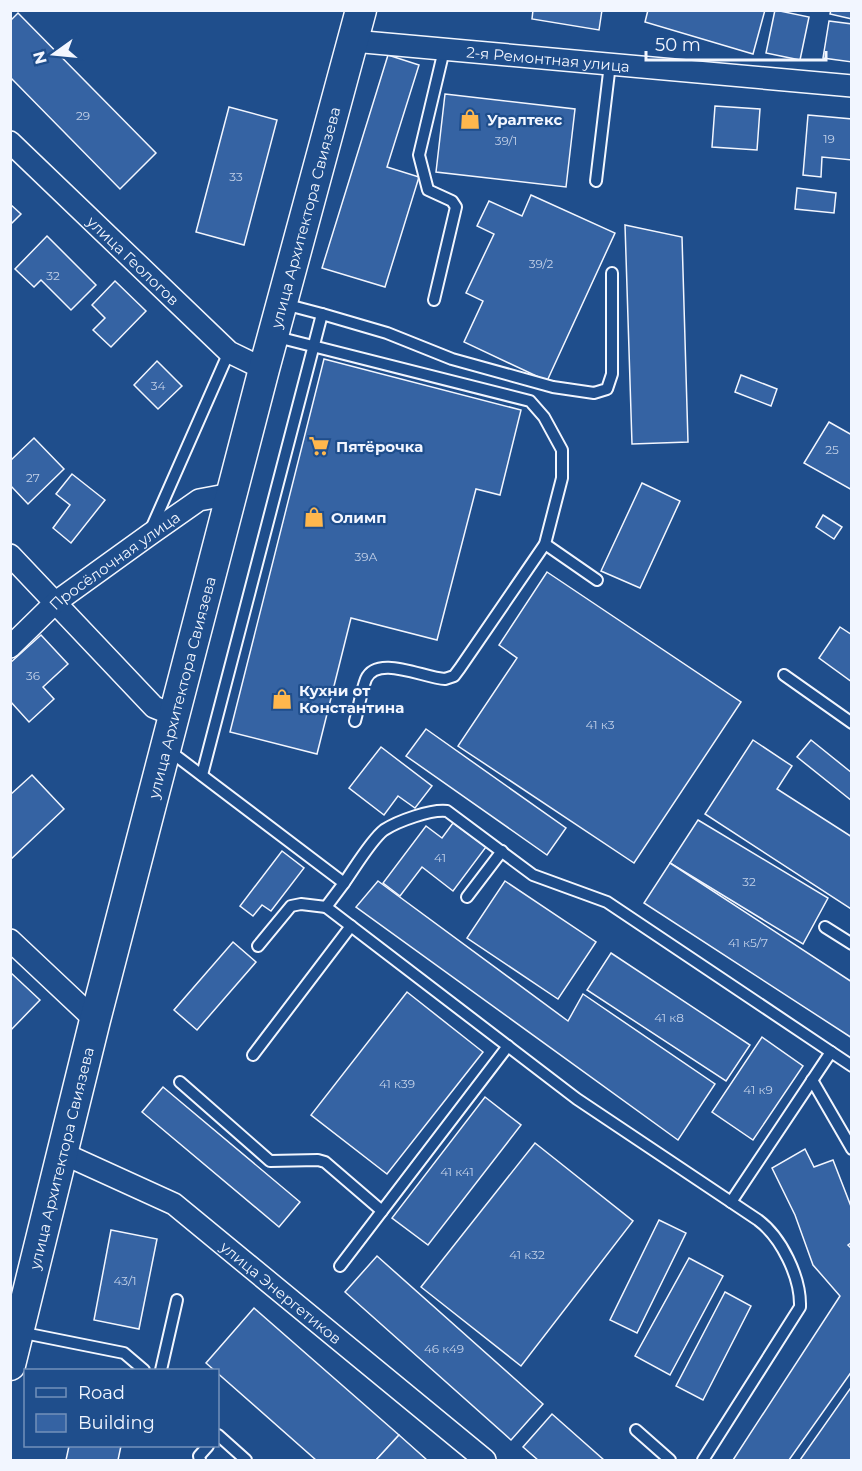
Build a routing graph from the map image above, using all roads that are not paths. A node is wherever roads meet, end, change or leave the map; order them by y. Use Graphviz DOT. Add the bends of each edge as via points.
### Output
graph roads {
  1 [pos="361,10"];
  2 [pos="353,41"];
  3 [pos="444,50"];
  4 [pos="610,64"];
  5 [pos="852,86"];
  6 [pos="10,142"];
  7 [pos="596,181"];
  8 [pos="612,273"];
  9 [pos="434,300"];
  10 [pos="282,303"];
  11 [pos="322,314"];
  12 [pos="273,336"];
  13 [pos="314,346"];
  14 [pos="229,352"];
  15 [pos="264,369"];
  16 [pos="231,495"];
  17 [pos="148,535"];
  18 [pos="545,544"];
  19 [pos="10,555"];
  20 [pos="597,580"];
  21 [pos="56,602"];
  22 [pos="10,647"];
  23 [pos="784,675"];
  24 [pos="174,715"];
  25 [pos="356,721"];
  26 [pos="852,723"];
  27 [pos="166,747"];
  28 [pos="202,775"];
  29 [pos="502,851"];
  30 [pos="344,883"];
  31 [pos="467,897"];
  32 [pos="326,907"];
  33 [pos="351,926"];
  34 [pos="825,927"];
  35 [pos="10,940"];
  36 [pos="852,944"];
  37 [pos="258,946"];
  38 [pos="95,1020"];
  39 [pos="508,1046"];
  40 [pos="831,1052"];
  41 [pos="253,1055"];
  42 [pos="852,1066"];
  43 [pos="812,1080"];
  44 [pos="180,1082"];
  45 [pos="852,1149"];
  46 [pos="62,1153"];
  47 [pos="731,1202"];
  48 [pos="382,1211"];
  49 [pos="340,1266"];
  50 [pos="177,1300"];
  51 [pos="19,1332"];
  52 [pos="10,1365"];
  53 [pos="142,1369"];
  54 [pos="161,1369"];
  55 [pos="636,1430"];
  56 [pos="219,1436"];
  57 [pos="207,1447"];
  58 [pos="198,1459"];
  59 [pos="246,1461"];
  60 [pos="485,1461"];
  61 [pos="670,1461"];
  62 [pos="703,1461"];
  1 -- 2 [label="main road, улица Архитектора Свиязева"];
  2 -- 3 [label="street, 2-я Ремонтная улица"];
  2 -- 10 [label="main road, улица Архитектора Свиязева"];
  3 -- 4 [label="street, 2-я Ремонтная улица"];
  3 -- 9 [label="lane" via="418,155 428,190 452,201 456,207"];
  4 -- 5 [label="street, 2-я Ремонтная улица"];
  4 -- 7 [label="lane"];
  6 -- 14 [label="street, улица Геологов"];
  8 -- 11 [label="lane" via="612,374 607,389 594,393 553,387 452,359 387,333"];
  10 -- 11 [label="lane"];
  10 -- 12 [label="main road, улица Архитектора Свиязева"];
  11 -- 13 [label="lane"];
  12 -- 13 [label="lane"];
  12 -- 15 [label="main road, улица Архитектора Свиязева"];
  13 -- 18 [label="lane" via="530,401 562,450 562,478"];
  13 -- 28 [label="lane"];
  14 -- 15 [label="street, улица Геологов"];
  14 -- 17 [label="lane"];
  15 -- 16 [label="main road, улица Архитектора Свиязева"];
  16 -- 17 [label="street, Просёлочная улица" via="199,500"];
  16 -- 24 [label="main road, улица Архитектора Свиязева"];
  17 -- 21 [label="street, Просёлочная улица"];
  18 -- 20 [label="lane"];
  18 -- 25 [label="lane" via="454,676 435,679 378,668 370,672 366,681"];
  19 -- 21 [label="street"];
  21 -- 22 [label="street, Просёлочная улица"];
  21 -- 24 [label="street" via="154,707"];
  23 -- 26 [label="lane"];
  24 -- 27 [label="main road, улица Архитектора Свиязева"];
  27 -- 28 [label="lane"];
  27 -- 38 [label="main road, улица Архитектора Свиязева"];
  28 -- 30 [label="lane"];
  29 -- 30 [label="lane" via="457,817 437,810 384,830"];
  29 -- 31 [label="lane"];
  29 -- 40 [label="lane" via="533,875 607,902"];
  30 -- 32 [label="lane"];
  32 -- 33 [label="lane"];
  32 -- 37 [label="lane" via="291,906"];
  33 -- 39 [label="lane"];
  33 -- 41 [label="lane"];
  34 -- 36 [label="lane"];
  35 -- 38 [label="street"];
  38 -- 46 [label="main road, улица Архитектора Свиязева"];
  39 -- 47 [label="lane" via="577,1099"];
  39 -- 48 [label="lane"];
  40 -- 42 [label="lane"];
  40 -- 43 [label="lane"];
  43 -- 45 [label="lane"];
  43 -- 47 [label="lane"];
  44 -- 48 [label="lane" via="270,1161 325,1162"];
  46 -- 51 [label="main road, улица Архитектора Свиязева"];
  46 -- 60 [label="street, улица Энергетиков" via="174,1204"];
  47 -- 62 [label="lane" via="773,1234 795,1277 801,1293 800,1306"];
  48 -- 49 [label="lane"];
  50 -- 54 [label="lane"];
  51 -- 52 [label="main road, улица Архитектора Свиязева"];
  51 -- 53 [label="lane" via="124,1353"];
  55 -- 61 [label="lane"];
  56 -- 59 [label="lane"];
  57 -- 58 [label="lane"];
}
